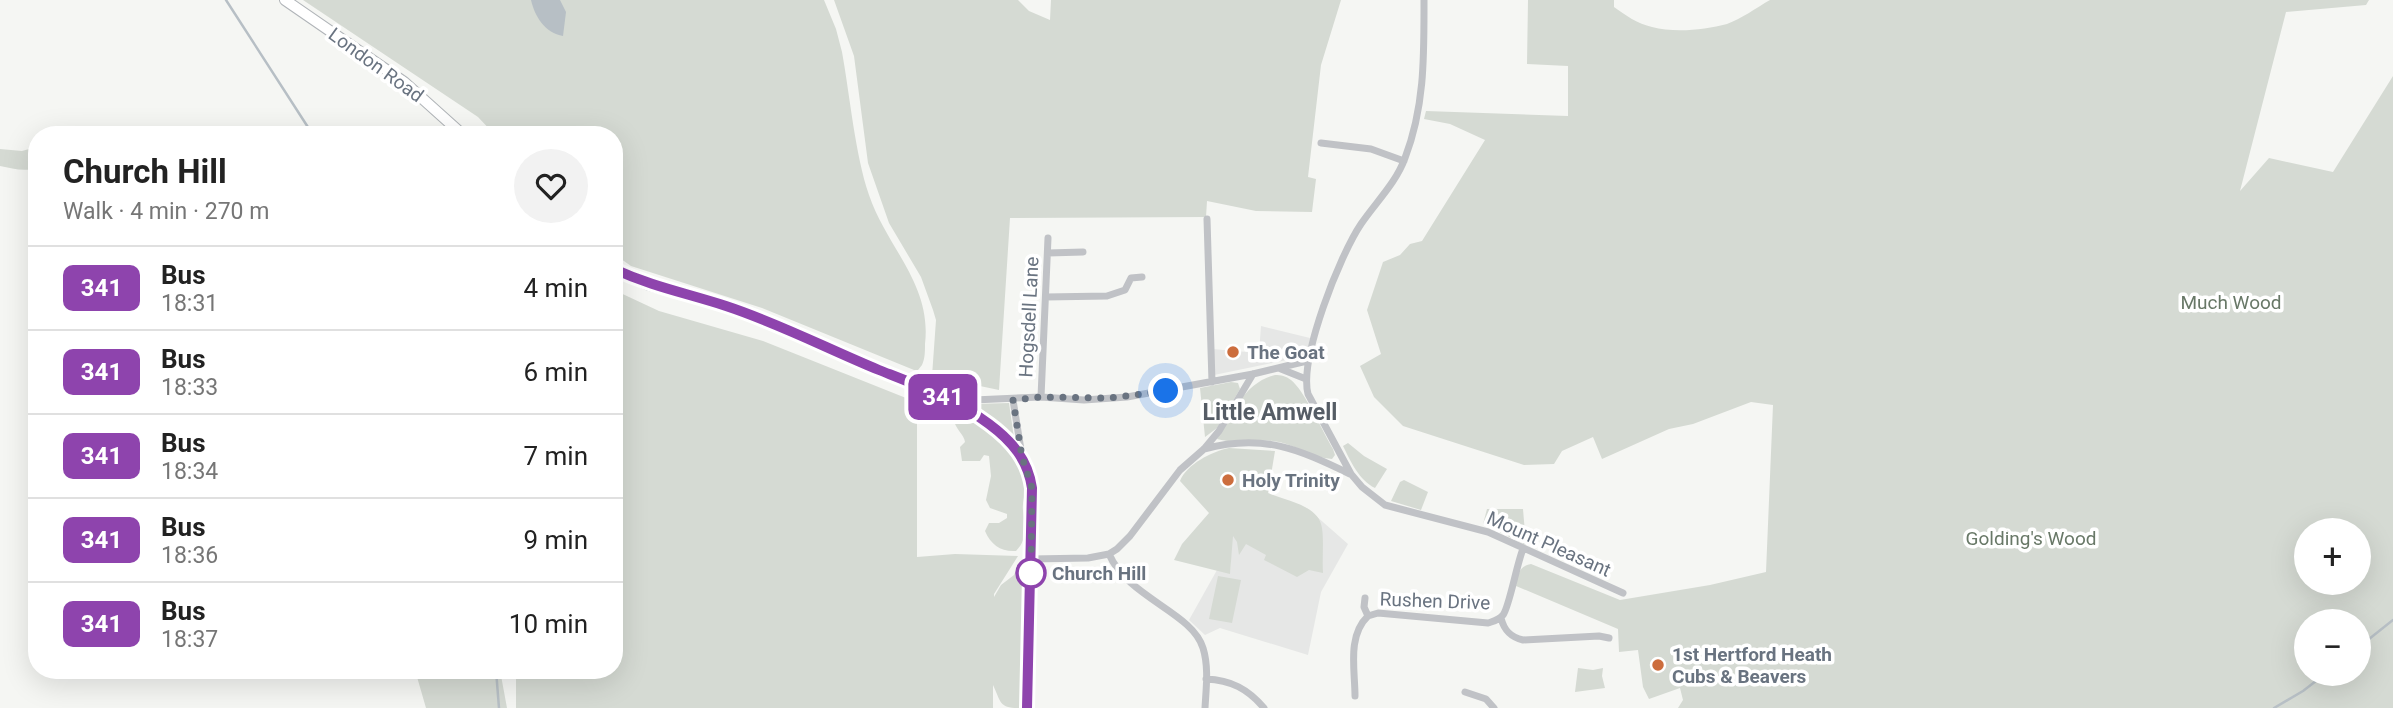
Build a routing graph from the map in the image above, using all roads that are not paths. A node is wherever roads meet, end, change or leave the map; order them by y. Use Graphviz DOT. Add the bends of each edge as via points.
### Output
graph roads {
  1 [pos="285,0"];
  2 [pos="1424,0"];
  3 [pos="453,126"];
  4 [pos="1321,143"];
  5 [pos="1404,161"];
  6 [pos="1207,219"];
  7 [pos="1048,238"];
  8 [pos="1083,252"];
  9 [pos="1048,253"];
  10 [pos="623,273"];
  11 [pos="1142,277"];
  12 [pos="1046,296"];
  13 [pos="1307,360"];
  14 [pos="1281,369"];
  15 [pos="1253,374"];
  16 [pos="1306,379"];
  17 [pos="1212,382"];
  18 [pos="1041,397"];
  19 [pos="1013,400"];
  20 [pos="959,404"];
  21 [pos="1204,449"];
  22 [pos="1022,457"];
  23 [pos="1351,474"];
  24 [pos="1523,549"];
  25 [pos="1109,554"];
  26 [pos="1032,559"];
  27 [pos="1623,593"];
  28 [pos="1365,598"];
  29 [pos="1368,616"];
  30 [pos="1501,618"];
  31 [pos="1609,638"];
  32 [pos="1206,679"];
  33 [pos="1465,692"];
  34 [pos="1355,696"];
  35 [pos="1027,708"];
  36 [pos="1205,708"];
  37 [pos="1265,708"];
  38 [pos="1494,708"];
  1 -- 3 [label="main road, London Road" via="404,82"];
  2 -- 5 [label="street" via="1423,88"];
  4 -- 5 [label="street" via="1371,149"];
  5 -- 13 [label="street" via="1355,233 1330,288"];
  6 -- 17 [label="street"];
  7 -- 9 [label="street, Hogsdell Lane"];
  8 -- 9 [label="street"];
  9 -- 12 [label="street, Hogsdell Lane"];
  10 -- 20 [label="main road" via="759,318"];
  11 -- 12 [label="street" via="1131,278 1125,290 1107,296"];
  12 -- 18 [label="street, Hogsdell Lane"];
  13 -- 14 [label="street"];
  13 -- 16 [label="street"];
  14 -- 15 [label="street"];
  14 -- 16 [label="street"];
  15 -- 17 [label="street"];
  15 -- 21 [label="street"];
  16 -- 23 [label="street, Mount Pleasant" via="1311,401"];
  17 -- 18 [label="street" via="1118,398"];
  18 -- 19 [label="street"];
  19 -- 20 [label="street"];
  19 -- 22 [label="street"];
  20 -- 22 [label="main road" via="991,425"];
  21 -- 23 [label="street, Mount Pleasant" via="1272,444"];
  21 -- 25 [label="street" via="1180,470 1130,536"];
  22 -- 26 [label="main road" via="1032,488"];
  23 -- 24 [label="street, Mount Pleasant" via="1390,508 1479,529"];
  24 -- 27 [label="street, Mount Pleasant"];
  24 -- 30 [label="street, Rushen Drive"];
  25 -- 26 [label="street"];
  25 -- 32 [label="street" via="1126,581 1196,635 1205,655"];
  26 -- 35 [label="main road"];
  28 -- 29 [label="street, Rushen Drive"];
  29 -- 30 [label="street, Rushen Drive" via="1488,622"];
  29 -- 34 [label="street, Rushen Drive" via="1355,635"];
  30 -- 31 [label="street, Rushen Drive" via="1505,630 1523,640"];
  32 -- 36 [label="street"];
  32 -- 37 [label="street" via="1228,681"];
  33 -- 38 [label="street" via="1486,699"];
}
